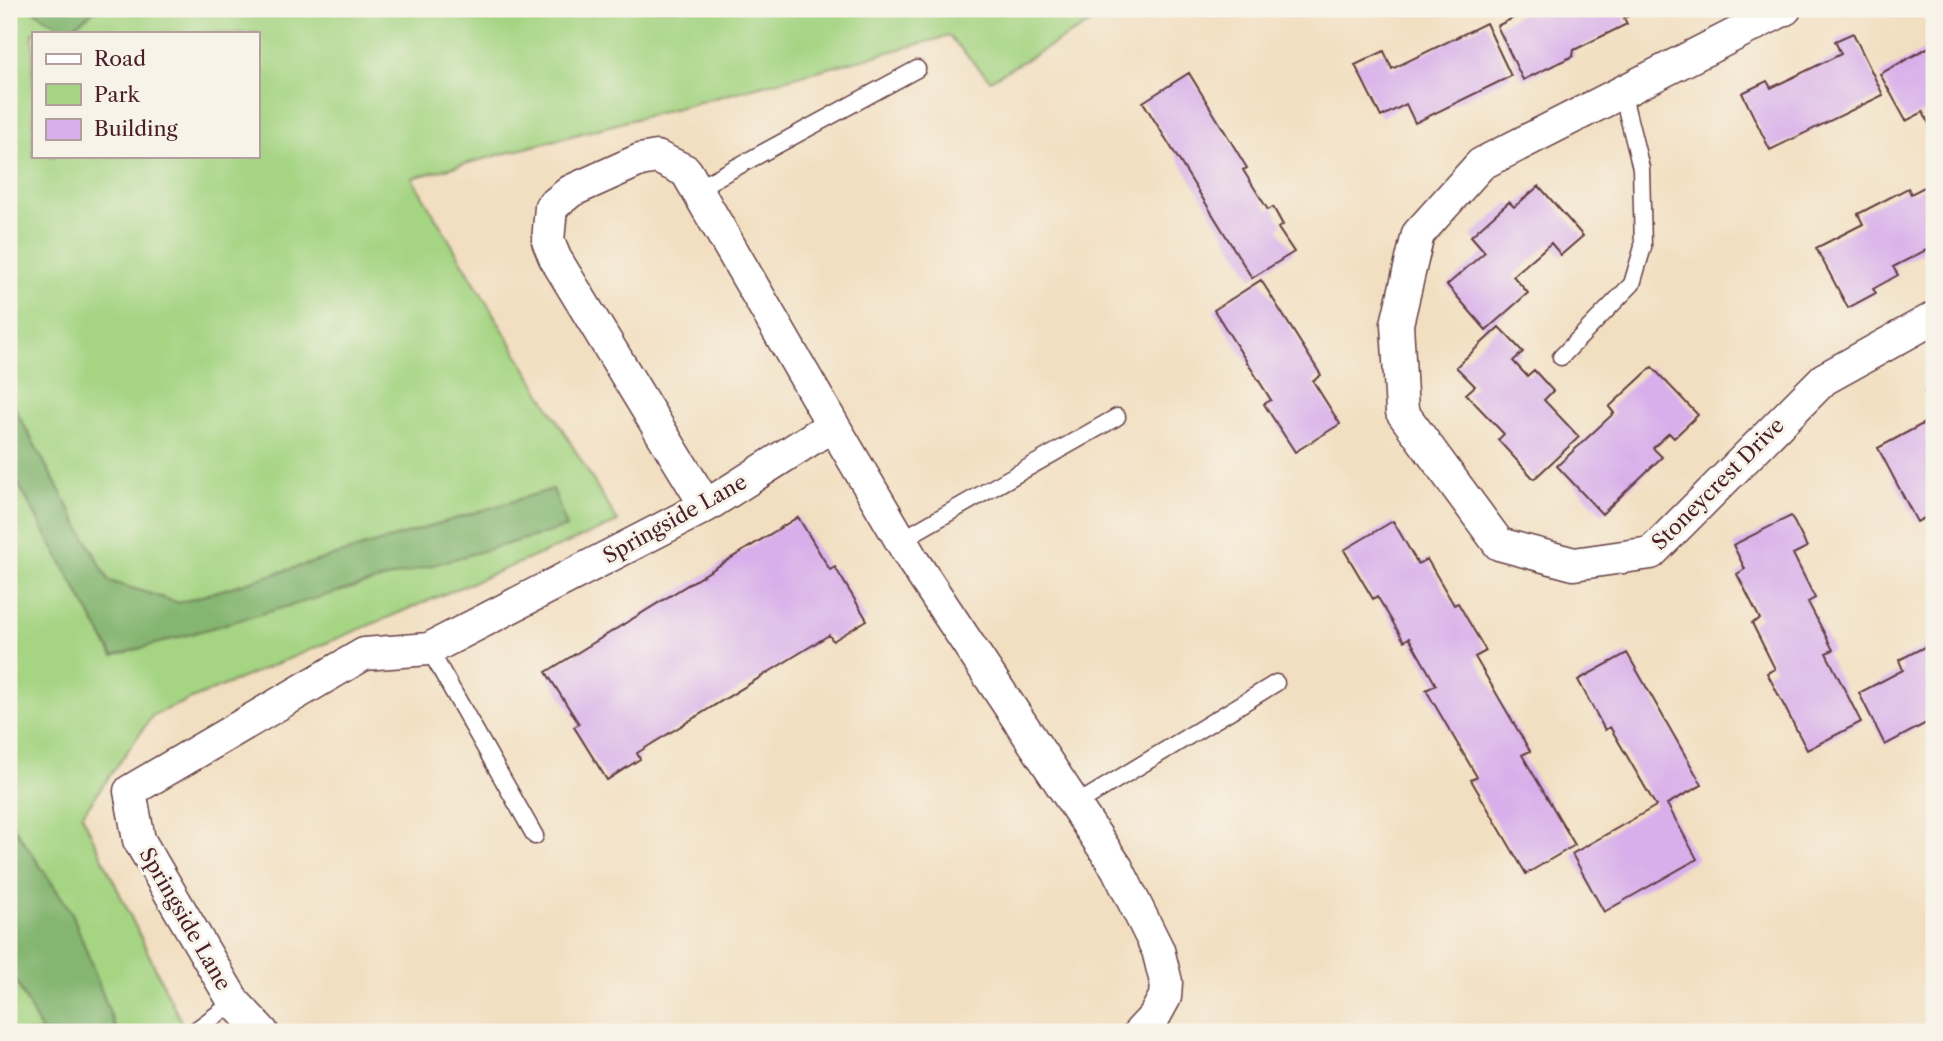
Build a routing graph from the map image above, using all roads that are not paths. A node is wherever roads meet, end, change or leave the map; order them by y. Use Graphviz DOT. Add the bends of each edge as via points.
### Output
graph roads {
  1 [pos="1785,9"];
  2 [pos="917,69"];
  3 [pos="1622,92"];
  4 [pos="696,189"];
  5 [pos="1934,318"];
  6 [pos="1561,357"];
  7 [pos="1117,417"];
  8 [pos="833,425"];
  9 [pos="706,506"];
  10 [pos="901,540"];
  11 [pos="429,649"];
  12 [pos="1276,684"];
  13 [pos="1075,805"];
  14 [pos="535,836"];
  15 [pos="233,1002"];
  16 [pos="193,1032"];
  17 [pos="262,1032"];
  18 [pos="1140,1032"];
  1 -- 3 [label="street, Stoneycrest Drive"];
  2 -- 4 [label="lane"];
  3 -- 5 [label="street, Stoneycrest Drive" via="1481,164 1418,234 1397,324 1402,412 1499,544 1574,564 1651,553 1824,379"];
  3 -- 6 [label="lane" via="1641,168 1643,247 1632,284"];
  4 -- 8 [label="street"];
  4 -- 9 [label="street" via="686,171 657,157 640,160 571,191 551,207 548,240"];
  7 -- 10 [label="lane"];
  8 -- 9 [label="street, Springside Lane"];
  8 -- 10 [label="street"];
  9 -- 11 [label="street, Springside Lane"];
  10 -- 13 [label="street"];
  11 -- 14 [label="lane"];
  11 -- 15 [label="street, Springside Lane" via="364,654 130,791 139,840"];
  12 -- 13 [label="lane"];
  13 -- 18 [label="street" via="1117,869 1158,950 1165,997"];
  15 -- 16 [label="lane"];
  15 -- 17 [label="street, Springside Lane"];
}
